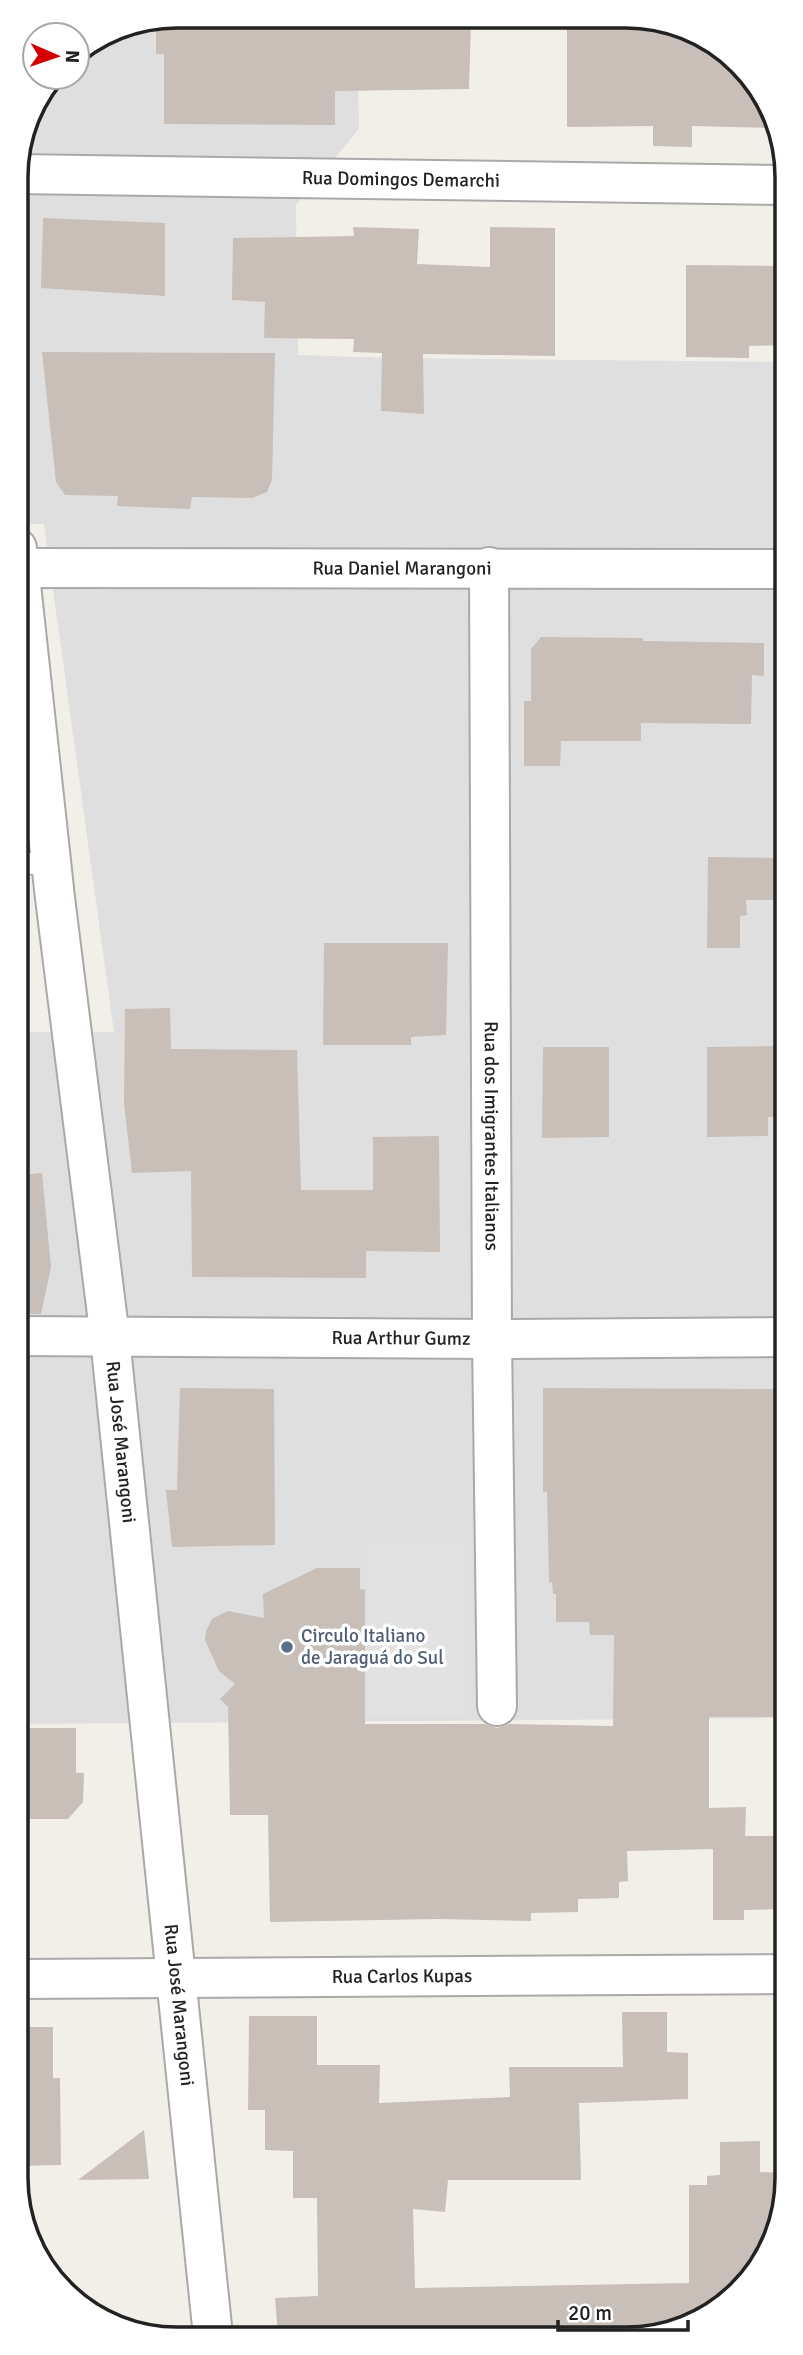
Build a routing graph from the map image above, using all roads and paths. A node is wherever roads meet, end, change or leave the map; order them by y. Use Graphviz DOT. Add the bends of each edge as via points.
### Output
graph roads {
  1 [pos="28,174"];
  2 [pos="775,185"];
  3 [pos="28,561"];
  4 [pos="488,567"];
  5 [pos="775,569"];
  6 [pos="28,757"];
  7 [pos="34,864"];
  8 [pos="28,1336"];
  9 [pos="775,1337"];
  10 [pos="110,1338"];
  11 [pos="492,1339"];
  12 [pos="497,1706"];
  13 [pos="775,1974"];
  14 [pos="176,1978"];
  15 [pos="28,1979"];
  16 [pos="212,2327"];
  1 -- 2 [label="street, Rua Domingos Demarchi"];
  3 -- 4 [label="street, Rua Daniel Marangoni"];
  4 -- 5 [label="street, Rua Daniel Marangoni"];
  4 -- 11 [label="street, Rua dos Imigrantes Italianos"];
  6 -- 7 [label="street, Rua José Marangoni"];
  7 -- 10 [label="street, Rua José Marangoni"];
  8 -- 10 [label="street, Rua Arthur Gumz"];
  9 -- 11 [label="street, Rua Arthur Gumz"];
  10 -- 11 [label="street, Rua Arthur Gumz"];
  10 -- 14 [label="street, Rua José Marangoni"];
  11 -- 12 [label="street, Rua dos Imigrantes Italianos"];
  13 -- 14 [label="street, Rua Carlos Kupas"];
  14 -- 15 [label="street, Rua Carlos Kupas"];
  14 -- 16 [label="street, Rua José Marangoni"];
}
